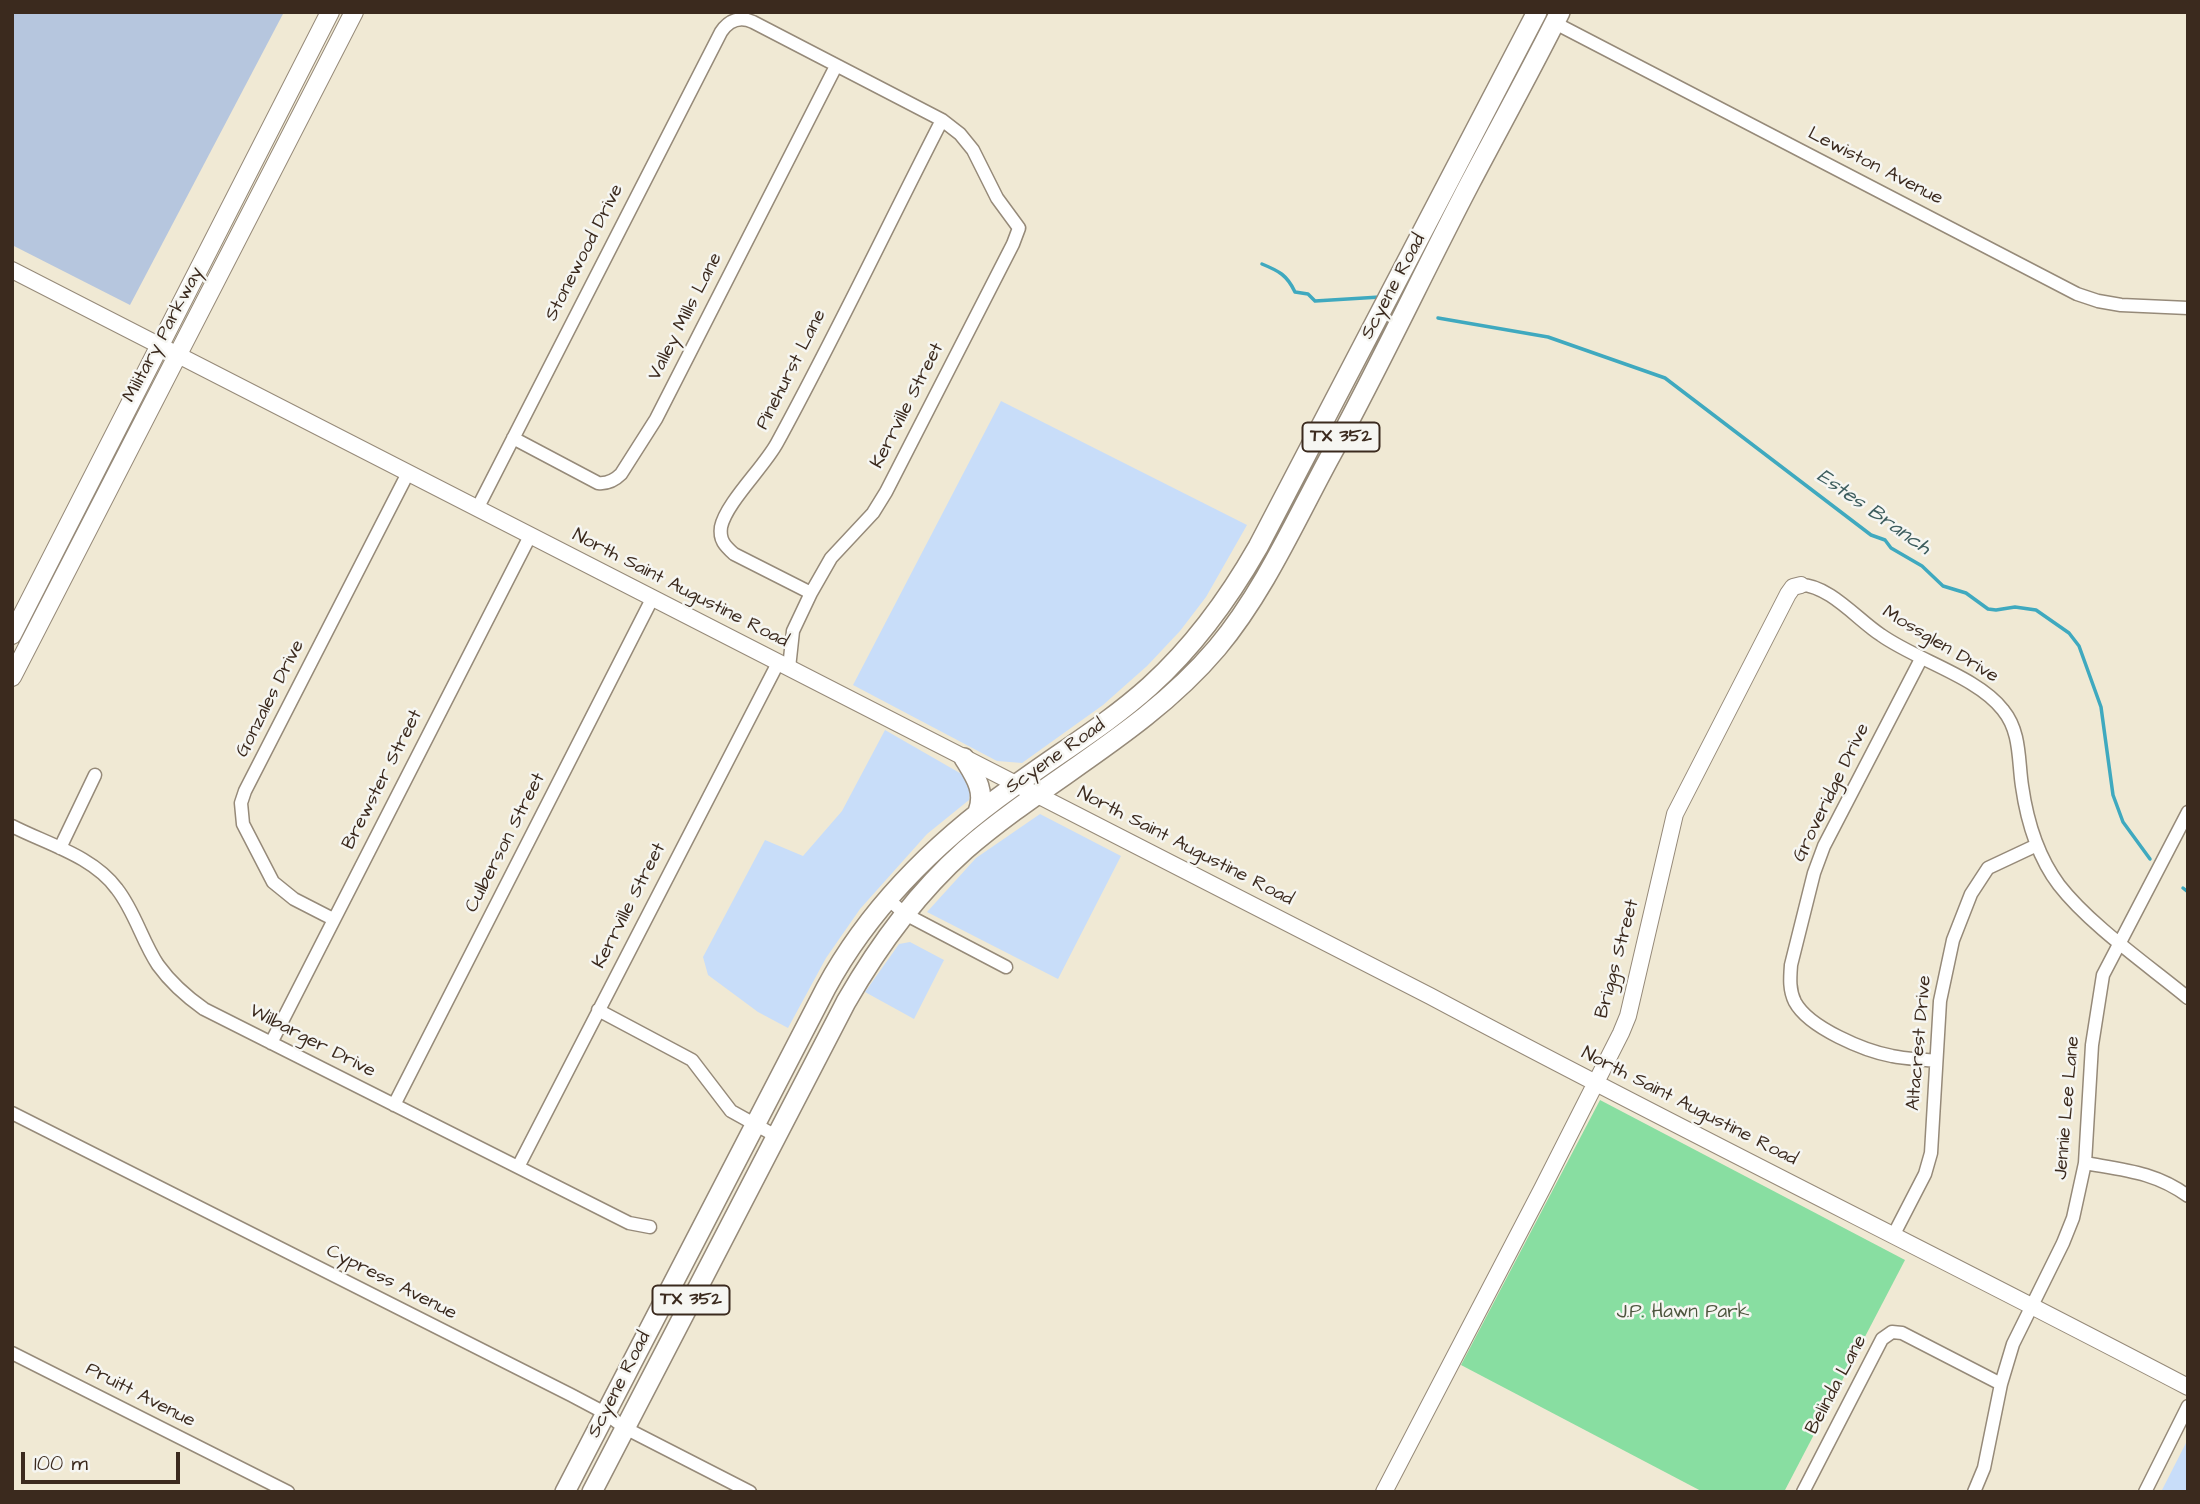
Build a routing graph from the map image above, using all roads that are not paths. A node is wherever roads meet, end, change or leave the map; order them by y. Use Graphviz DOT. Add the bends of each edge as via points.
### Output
graph roads {
  1 [pos="330,12"];
  2 [pos="354,12"];
  3 [pos="1547,15"];
  4 [pos="836,66"];
  5 [pos="942,120"];
  6 [pos="226,216"];
  7 [pos="245,225"];
  8 [pos="12,270"];
  9 [pos="2188,308"];
  10 [pos="160,346"];
  11 [pos="176,354"];
  12 [pos="513,438"];
  13 [pos="408,473"];
  14 [pos="477,509"];
  15 [pos="530,536"];
  16 [pos="1801,585"];
  17 [pos="811,593"];
  18 [pos="652,599"];
  19 [pos="12,635"];
  20 [pos="1921,659"];
  21 [pos="783,666"];
  22 [pos="12,677"];
  23 [pos="964,758"];
  24 [pos="96,775"];
  25 [pos="1016,785"];
  26 [pos="1038,796"];
  27 [pos="978,813"];
  28 [pos="2188,813"];
  29 [pos="12,826"];
  30 [pos="2037,845"];
  31 [pos="60,848"];
  32 [pos="887,898"];
  33 [pos="905,914"];
  34 [pos="333,919"];
  35 [pos="2120,942"];
  36 [pos="1006,967"];
  37 [pos="2188,998"];
  38 [pos="598,1010"];
  39 [pos="271,1042"];
  40 [pos="1936,1060"];
  41 [pos="1595,1083"];
  42 [pos="394,1105"];
  43 [pos="12,1113"];
  44 [pos="755,1125"];
  45 [pos="776,1136"];
  46 [pos="2085,1164"];
  47 [pos="517,1167"];
  48 [pos="2188,1196"];
  49 [pos="650,1227"];
  50 [pos="1894,1234"];
  51 [pos="2032,1307"];
  52 [pos="12,1353"];
  53 [pos="2001,1384"];
  54 [pos="2188,1387"];
  55 [pos="2188,1406"];
  56 [pos="605,1413"];
  57 [pos="625,1428"];
  58 [pos="1386,1491"];
  59 [pos="288,1492"];
  60 [pos="565,1492"];
  61 [pos="592,1492"];
  62 [pos="750,1492"];
  63 [pos="1803,1492"];
  64 [pos="1974,1492"];
  65 [pos="2145,1492"];
  1 -- 6 [label="main road, Military Parkway"];
  2 -- 7 [label="main road, Military Parkway"];
  3 -- 9 [label="street, Lewiston Avenue" via="2077,294 2121,305"];
  3 -- 25 [label="main road, Scyene Road / TX 352" via="1228,596 1144,692"];
  3 -- 26 [label="main road, Scyene Road / TX 352" via="1374,376 1244,612 1214,652 1150,713"];
  4 -- 5 [label="street"];
  4 -- 12 [label="street, Valley Mills Lane" via="656,419 621,474 598,483"];
  4 -- 12 [label="street, Stonewood Drive" via="747,19 725,25"];
  5 -- 17 [label="street, Kerrville Street" via="973,150 997,198 1019,228 886,492 831,558"];
  5 -- 17 [label="street, Pinehurst Lane" via="777,443 722,525 724,546 734,554"];
  6 -- 7 [label="main road"];
  6 -- 10 [label="main road, Military Parkway"];
  7 -- 11 [label="main road, Military Parkway"];
  8 -- 10 [label="street, North Saint Augustine Road"];
  10 -- 11 [label="street, North Saint Augustine Road"];
  10 -- 19 [label="main road, Military Parkway"];
  11 -- 13 [label="street, North Saint Augustine Road"];
  11 -- 22 [label="main road, Military Parkway"];
  12 -- 14 [label="street, Stonewood Drive"];
  13 -- 14 [label="street, North Saint Augustine Road"];
  13 -- 34 [label="street, Gonzales Drive" via="241,803 243,824 274,882 294,899"];
  14 -- 15 [label="street, North Saint Augustine Road"];
  15 -- 18 [label="street, North Saint Augustine Road"];
  15 -- 34 [label="street, Brewster Street"];
  16 -- 20 [label="street, Mossglen Drive" via="1841,603"];
  16 -- 41 [label="street, Briggs Street" via="1788,594 1675,814 1628,1016"];
  17 -- 21 [label="street, Kerrville Street"];
  18 -- 21 [label="street, North Saint Augustine Road"];
  18 -- 42 [label="street, Culberson Street"];
  20 -- 30 [label="street, Mossglen Drive" via="1974,685 2009,719"];
  20 -- 40 [label="street, Groveridge Drive" via="1824,846 1790,979 1795,1002 1821,1026 1868,1050"];
  21 -- 23 [label="street, North Saint Augustine Road"];
  21 -- 38 [label="street, Kerrville Street"];
  23 -- 25 [label="street, North Saint Augustine Road"];
  23 -- 27 [label="main road" via="979,783"];
  24 -- 31 [label="street"];
  25 -- 26 [label="street, North Saint Augustine Road"];
  25 -- 27 [label="main road, Scyene Road / TX 352"];
  26 -- 33 [label="main road, Scyene Road / TX 352" via="968,848"];
  26 -- 41 [label="street, North Saint Augustine Road"];
  27 -- 32 [label="main road, Scyene Road / TX 352" via="935,848"];
  28 -- 35 [label="street, Jennie Lee Lane"];
  29 -- 31 [label="street, Wilbarger Drive"];
  30 -- 35 [label="street, Mossglen Drive" via="2059,884"];
  30 -- 40 [label="street, Altacrest Drive" via="1996,863 1971,894 1942,982"];
  31 -- 39 [label="street, Wilbarger Drive" via="117,888 158,964 188,998"];
  32 -- 33 [label="street"];
  32 -- 44 [label="main road, Scyene Road / TX 352" via="834,973"];
  33 -- 36 [label="street"];
  33 -- 45 [label="main road, Scyene Road / TX 352" via="865,968"];
  34 -- 39 [label="street, Brewster Street"];
  35 -- 37 [label="street, Mossglen Drive"];
  35 -- 46 [label="street, Jennie Lee Lane" via="2103,975 2099,995"];
  38 -- 44 [label="street" via="692,1060 731,1111"];
  38 -- 47 [label="street, Kerrville Street"];
  39 -- 42 [label="street, Wilbarger Drive"];
  40 -- 50 [label="street, Altacrest Drive" via="1931,1153"];
  41 -- 50 [label="street, North Saint Augustine Road"];
  41 -- 58 [label="street, Briggs Street"];
  42 -- 47 [label="street, Wilbarger Drive"];
  43 -- 56 [label="street, Cypress Avenue"];
  44 -- 45 [label="street"];
  44 -- 56 [label="main road, Scyene Road / TX 352"];
  45 -- 57 [label="main road, Scyene Road / TX 352"];
  46 -- 48 [label="street" via="2147,1174"];
  46 -- 51 [label="street, Jennie Lee Lane" via="2073,1218"];
  47 -- 49 [label="street, Wilbarger Drive" via="629,1223"];
  50 -- 51 [label="street, North Saint Augustine Road"];
  51 -- 53 [label="street, Jennie Lee Lane" via="2013,1344"];
  51 -- 54 [label="street, North Saint Augustine Road"];
  52 -- 59 [label="street, Pruitt Avenue"];
  53 -- 63 [label="street, Belinda Lane" via="1892,1332 1882,1339"];
  53 -- 64 [label="street, Jennie Lee Lane" via="1984,1468"];
  55 -- 65 [label="street"];
  56 -- 57 [label="street, Cypress Avenue"];
  56 -- 60 [label="main road, Scyene Road / TX 352"];
  57 -- 61 [label="main road, Scyene Road / TX 352"];
  57 -- 62 [label="street, Cypress Avenue"];
}
